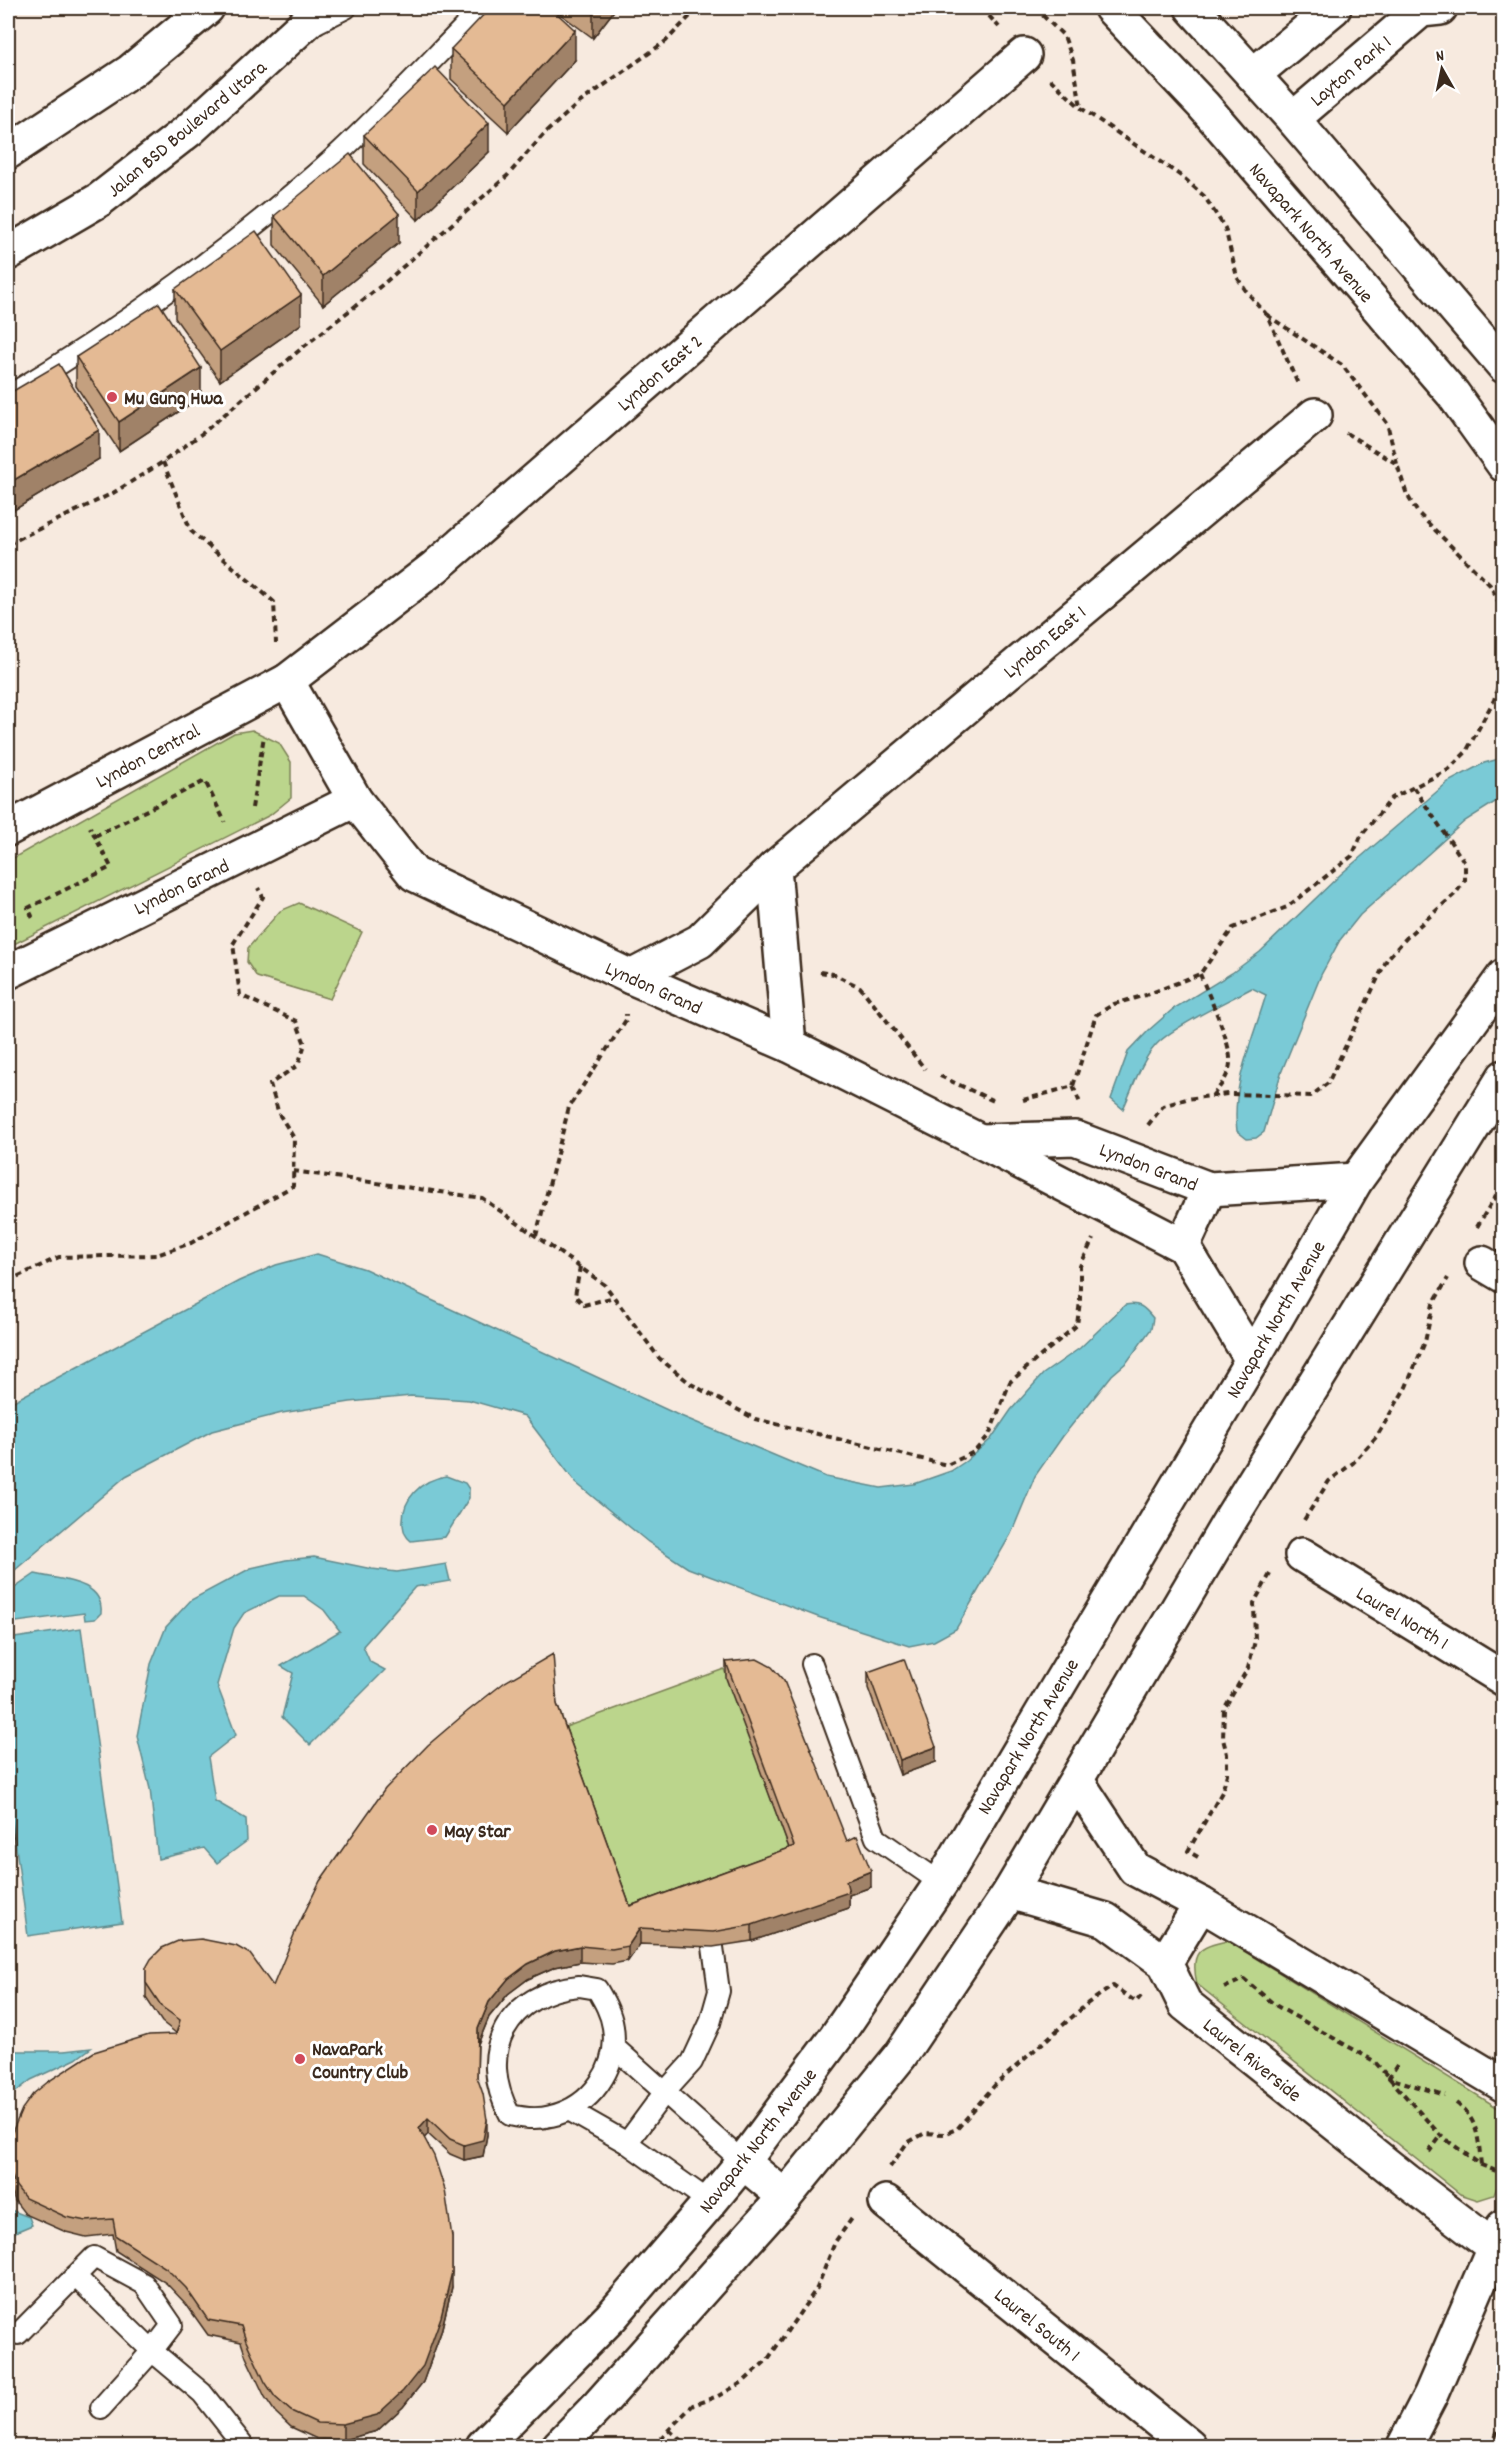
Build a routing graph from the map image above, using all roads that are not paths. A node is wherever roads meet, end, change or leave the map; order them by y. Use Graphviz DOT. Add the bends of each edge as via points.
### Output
graph roads {
  1 [pos="207,8"];
  2 [pos="322,8"];
  3 [pos="346,8"];
  4 [pos="482,8"];
  5 [pos="1111,8"];
  6 [pos="1192,8"];
  7 [pos="1334,8"];
  8 [pos="1426,8"];
  9 [pos="298,33"];
  10 [pos="1024,55"];
  11 [pos="1253,75"];
  12 [pos="1293,119"];
  13 [pos="8,152"];
  14 [pos="8,253"];
  15 [pos="1503,366"];
  16 [pos="8,396"];
  17 [pos="1315,415"];
  18 [pos="1503,465"];
  19 [pos="279,686"];
  20 [pos="354,800"];
  21 [pos="8,829"];
  22 [pos="774,868"];
  23 [pos="8,972"];
  24 [pos="1503,976"];
  25 [pos="631,977"];
  26 [pos="789,1045"];
  27 [pos="1503,1077"];
  28 [pos="980,1141"];
  29 [pos="1356,1180"];
  30 [pos="1209,1189"];
  31 [pos="1182,1246"];
  32 [pos="1252,1360"];
  33 [pos="1302,1555"];
  34 [pos="812,1664"];
  35 [pos="1503,1679"];
  36 [pos="1077,1780"];
  37 [pos="941,1882"];
  38 [pos="1010,1892"];
  39 [pos="1201,1904"];
  40 [pos="713,1947"];
  41 [pos="1165,1963"];
  42 [pos="614,2047"];
  43 [pos="1503,2085"];
  44 [pos="664,2093"];
  45 [pos="569,2110"];
  46 [pos="627,2143"];
  47 [pos="743,2162"];
  48 [pos="785,2197"];
  49 [pos="710,2202"];
  50 [pos="886,2202"];
  51 [pos="1499,2237"];
  52 [pos="75,2276"];
  53 [pos="18,2334"];
  54 [pos="152,2350"];
  55 [pos="101,2408"];
  56 [pos="244,2446"];
  57 [pos="483,2446"];
  58 [pos="559,2446"];
  59 [pos="1189,2446"];
  60 [pos="1404,2446"];
  1 -- 13 [label="street" via="131,71"];
  2 -- 9 [label="street, Jalan BSD Boulevard Utara"];
  3 -- 9 [label="lane"];
  4 -- 16 [label="lane" via="337,155 213,257 57,367"];
  5 -- 18 [label="street, Navapark North Avenue" via="1203,105 1453,394"];
  6 -- 11 [label="street"];
  7 -- 11 [label="street"];
  8 -- 12 [label="street, Layton Park 1"];
  9 -- 14 [label="street, Jalan BSD Boulevard Utara" via="189,130 99,200"];
  10 -- 19 [label="street, Lyndon East 2" via="435,567"];
  11 -- 12 [label="street"];
  12 -- 15 [label="street"];
  17 -- 22 [label="street, Lyndon East 1"];
  19 -- 20 [label="street, Lyndon Grand"];
  19 -- 21 [label="street, Lyndon Central"];
  20 -- 23 [label="street, Lyndon Grand"];
  20 -- 25 [label="street, Lyndon Grand" via="414,874"];
  22 -- 25 [label="street, Lyndon East 1" via="700,941"];
  22 -- 26 [label="street"];
  24 -- 29 [label="street, Navapark North Avenue"];
  25 -- 26 [label="street, Lyndon Grand"];
  26 -- 28 [label="street, Lyndon Grand"];
  27 -- 36 [label="street" via="1230,1520"];
  28 -- 30 [label="street, Lyndon Grand" via="1075,1138"];
  28 -- 31 [label="street, Lyndon Grand"];
  29 -- 30 [label="street, Lyndon Grand"];
  29 -- 32 [label="street, Navapark North Avenue"];
  30 -- 31 [label="street"];
  31 -- 32 [label="street"];
  32 -- 37 [label="street, Navapark North Avenue"];
  33 -- 35 [label="street, Laurel North 1"];
  34 -- 37 [label="lane" via="876,1838"];
  36 -- 38 [label="street"];
  36 -- 39 [label="street" via="1135,1869"];
  37 -- 47 [label="street, Navapark North Avenue" via="836,2037"];
  38 -- 41 [label="street, Laurel Riverside" via="1106,1920"];
  38 -- 48 [label="street" via="900,2056"];
  39 -- 41 [label="street"];
  39 -- 43 [label="street"];
  40 -- 44 [label="lane" via="719,1991 710,2024 692,2062"];
  41 -- 51 [label="street, Laurel Riverside" via="1185,2004 1407,2181"];
  42 -- 44 [label="lane"];
  42 -- 45 [label="lane" via="599,2084"];
  42 -- 45 [label="lane" via="608,2007 597,1989 561,1988 526,2003 513,2017 503,2032 494,2066 496,2083 510,2115 530,2119"];
  44 -- 46 [label="lane"];
  44 -- 47 [label="lane"];
  45 -- 46 [label="lane"];
  46 -- 49 [label="lane"];
  47 -- 48 [label="street"];
  47 -- 49 [label="street, Navapark North Avenue"];
  48 -- 58 [label="street"];
  49 -- 57 [label="street, Navapark North Avenue" via="611,2316"];
  50 -- 59 [label="street, Laurel South 1"];
  51 -- 60 [label="street, Laurel Riverside" via="1431,2394"];
  52 -- 53 [label="lane"];
  52 -- 54 [label="lane"];
  52 -- 54 [label="lane" via="94,2257 144,2284 172,2325"];
  54 -- 55 [label="lane"];
  54 -- 56 [label="lane" via="202,2393"];
}
